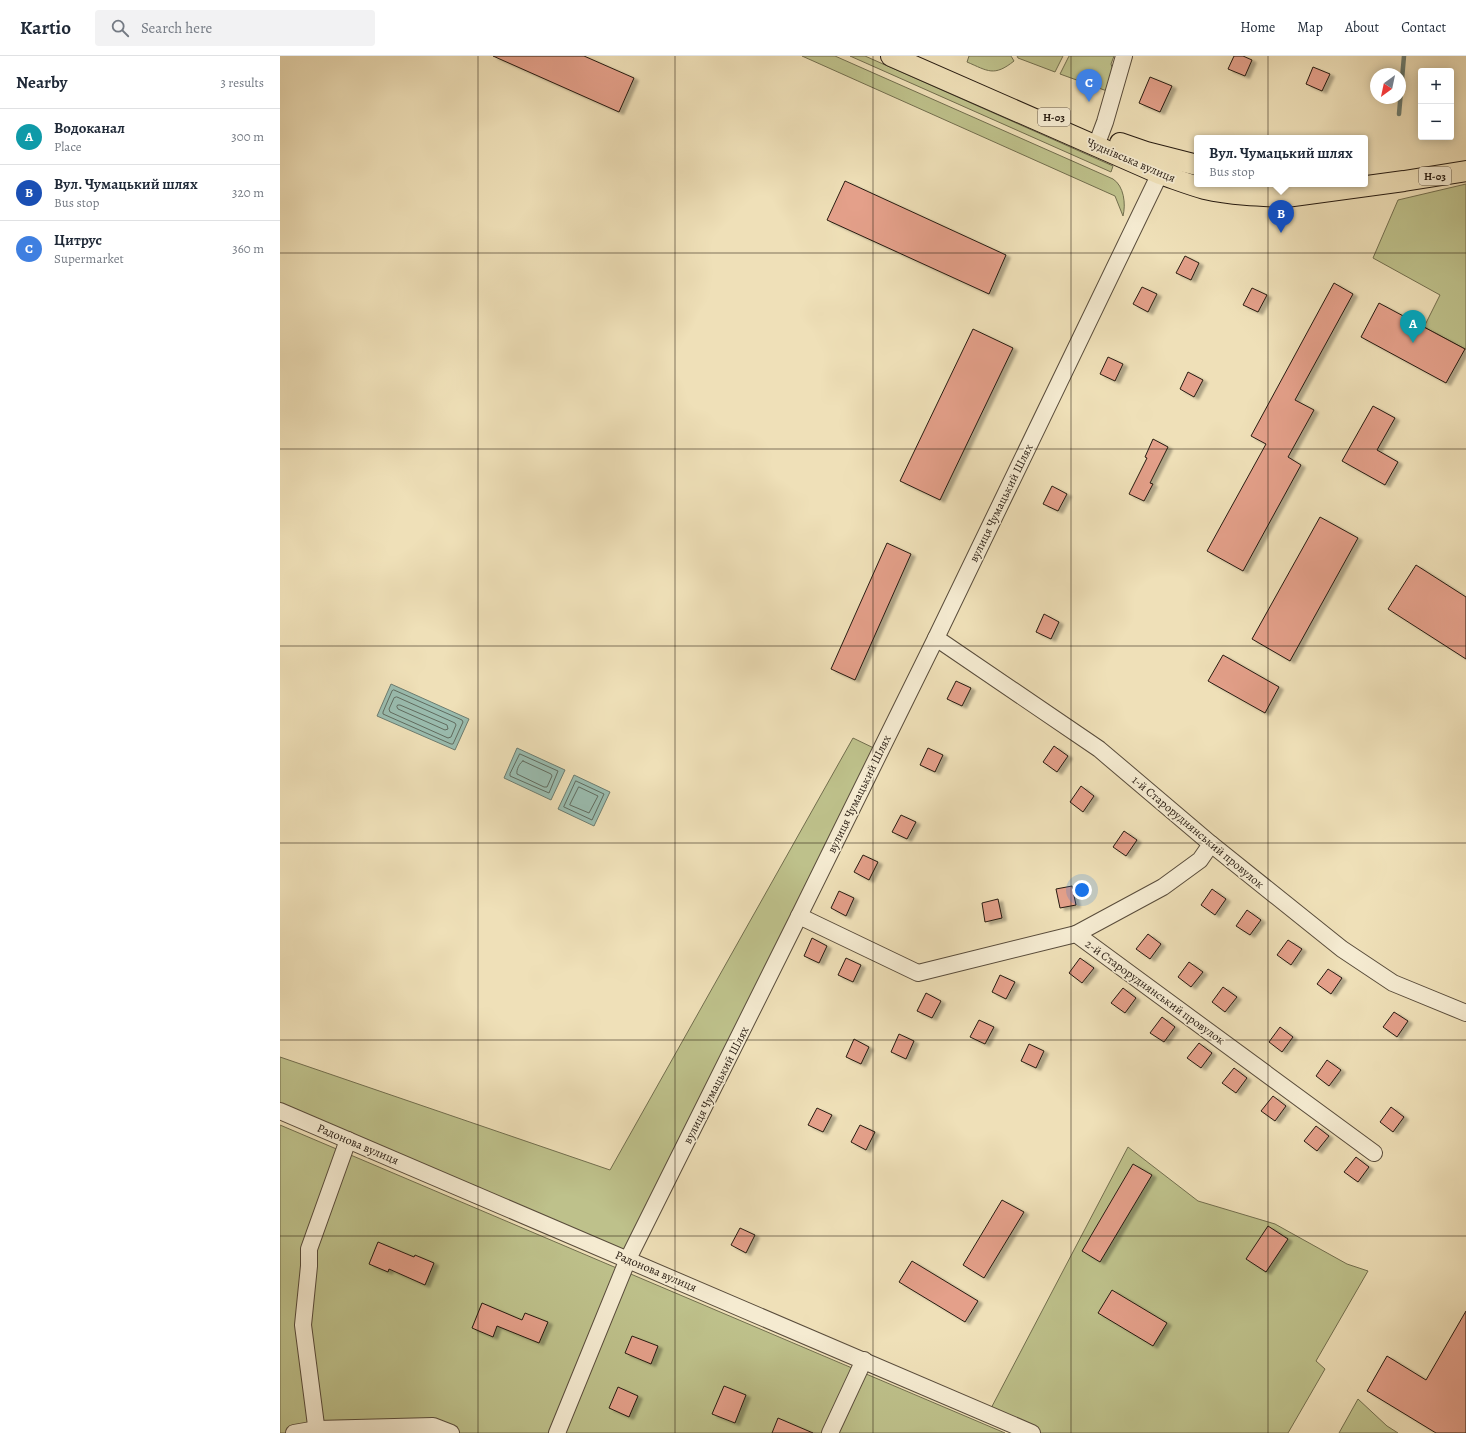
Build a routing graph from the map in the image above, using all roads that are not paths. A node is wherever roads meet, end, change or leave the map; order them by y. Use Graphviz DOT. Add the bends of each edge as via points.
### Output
graph roads {
  1 [pos="891,56"];
  2 [pos="915,56"];
  3 [pos="1124,56"];
  4 [pos="1099,141"];
  5 [pos="1194,165"];
  6 [pos="1163,166"];
  7 [pos="1466,170"];
  8 [pos="1368,181"];
  9 [pos="1387,182"];
  10 [pos="1194,183"];
  11 [pos="1368,185"];
  12 [pos="1201,187"];
  13 [pos="1351,187"];
  14 [pos="936,638"];
  15 [pos="1211,844"];
  16 [pos="800,916"];
  17 [pos="1076,934"];
  18 [pos="1466,1013"];
  19 [pos="280,1111"];
  20 [pos="348,1140"];
  21 [pos="1374,1153"];
  22 [pos="628,1259"];
  23 [pos="864,1360"];
  24 [pos="317,1431"];
  25 [pos="294,1433"];
  26 [pos="451,1433"];
  27 [pos="557,1433"];
  28 [pos="830,1433"];
  29 [pos="1032,1433"];
  1 -- 4 [label="main road, Чуднівська вулиця / Н-03"];
  2 -- 4 [label="main road, Чуднівська вулиця / Н-03" via="1059,119"];
  3 -- 4 [label="street"];
  4 -- 6 [label="main road, Чуднівська вулиця / Н-03"];
  5 -- 6 [label="main road, Чуднівська вулиця / Н-03"];
  6 -- 10 [label="main road, Чуднівська вулиця / Н-03"];
  6 -- 14 [label="street, вулиця Чумацький Шлях"];
  7 -- 9 [label="main road, Чуднівська вулиця / Н-03"];
  8 -- 9 [label="main road, Чуднівська вулиця / Н-03"];
  9 -- 11 [label="main road, Чуднівська вулиця / Н-03"];
  12 -- 13 [label="main road, Чуднівська вулиця / Н-03" via="1224,193 1266,196 1286,196"];
  14 -- 15 [label="street, 1-й Староруднянський провулок" via="1099,749"];
  14 -- 16 [label="street, вулиця Чумацький Шлях"];
  15 -- 17 [label="street" via="1200,860 1163,887"];
  15 -- 18 [label="street, 1-й Староруднянський провулок" via="1342,950 1393,983"];
  16 -- 17 [label="street, 2-й Староруднянський провулок" via="918,973"];
  16 -- 22 [label="street, вулиця Чумацький Шлях"];
  17 -- 21 [label="street, 2-й Староруднянський провулок"];
  19 -- 20 [label="street, Радонова вулиця"];
  20 -- 22 [label="street, Радонова вулиця"];
  20 -- 24 [label="street" via="309,1249 303,1325"];
  22 -- 23 [label="street, Радонова вулиця"];
  22 -- 27 [label="street, вулиця Чумацький Шлях"];
  23 -- 28 [label="street"];
  23 -- 29 [label="street, Радонова вулиця"];
  24 -- 25 [label="street"];
  24 -- 26 [label="street" via="433,1426"];
}
